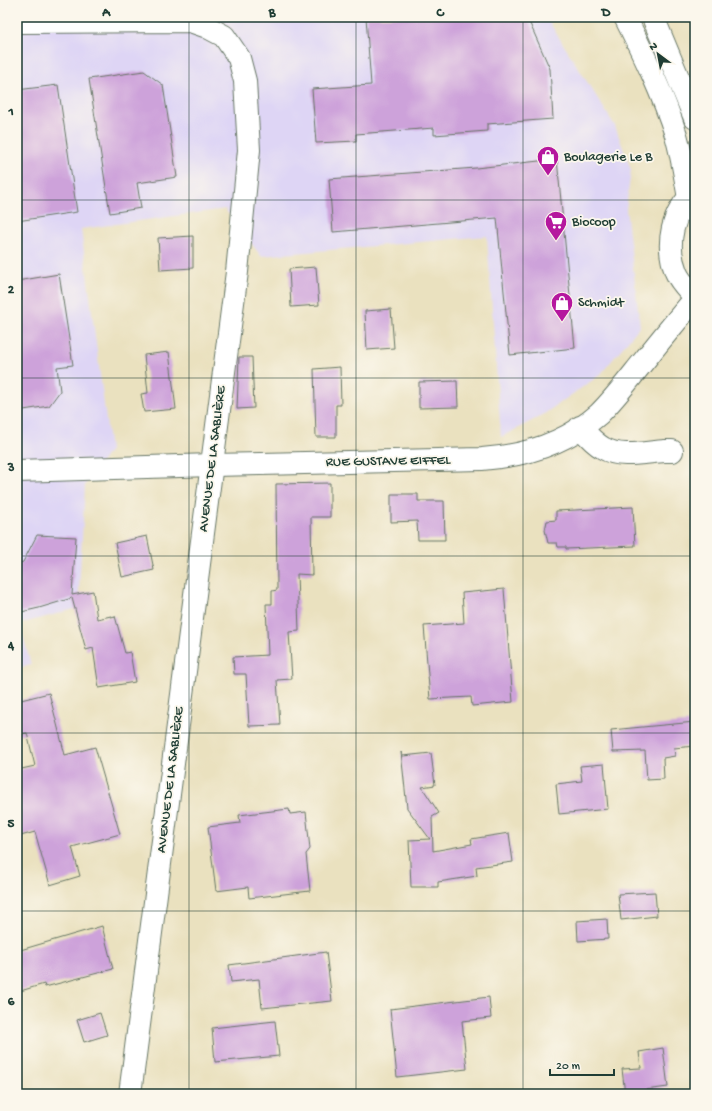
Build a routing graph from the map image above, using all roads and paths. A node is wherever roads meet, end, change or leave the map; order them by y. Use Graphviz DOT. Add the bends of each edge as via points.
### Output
graph roads {
  1 [pos="625,17"];
  2 [pos="653,17"];
  3 [pos="17,22"];
  4 [pos="695,118"];
  5 [pos="692,195"];
  6 [pos="695,298"];
  7 [pos="580,427"];
  8 [pos="672,451"];
  9 [pos="212,465"];
  10 [pos="17,471"];
  11 [pos="130,1094"];
  1 -- 5 [label="street" via="669,114"];
  2 -- 4 [label="street"];
  3 -- 9 [label="street, AVENUE DE LA SABLIÈRE" via="190,21 224,36 239,58 245,81 249,150 236,280"];
  5 -- 6 [label="street" via="679,211 673,226 671,249 677,273"];
  6 -- 7 [label="street, RUE GUSTAVE EIFFEL" via="622,389 599,414"];
  7 -- 8 [label="street" via="604,449 622,454"];
  7 -- 9 [label="street, RUE GUSTAVE EIFFEL" via="556,442 530,452 506,457"];
  9 -- 10 [label="street, RUE GUSTAVE EIFFEL"];
  9 -- 11 [label="street, AVENUE DE LA SABLIÈRE"];
}
